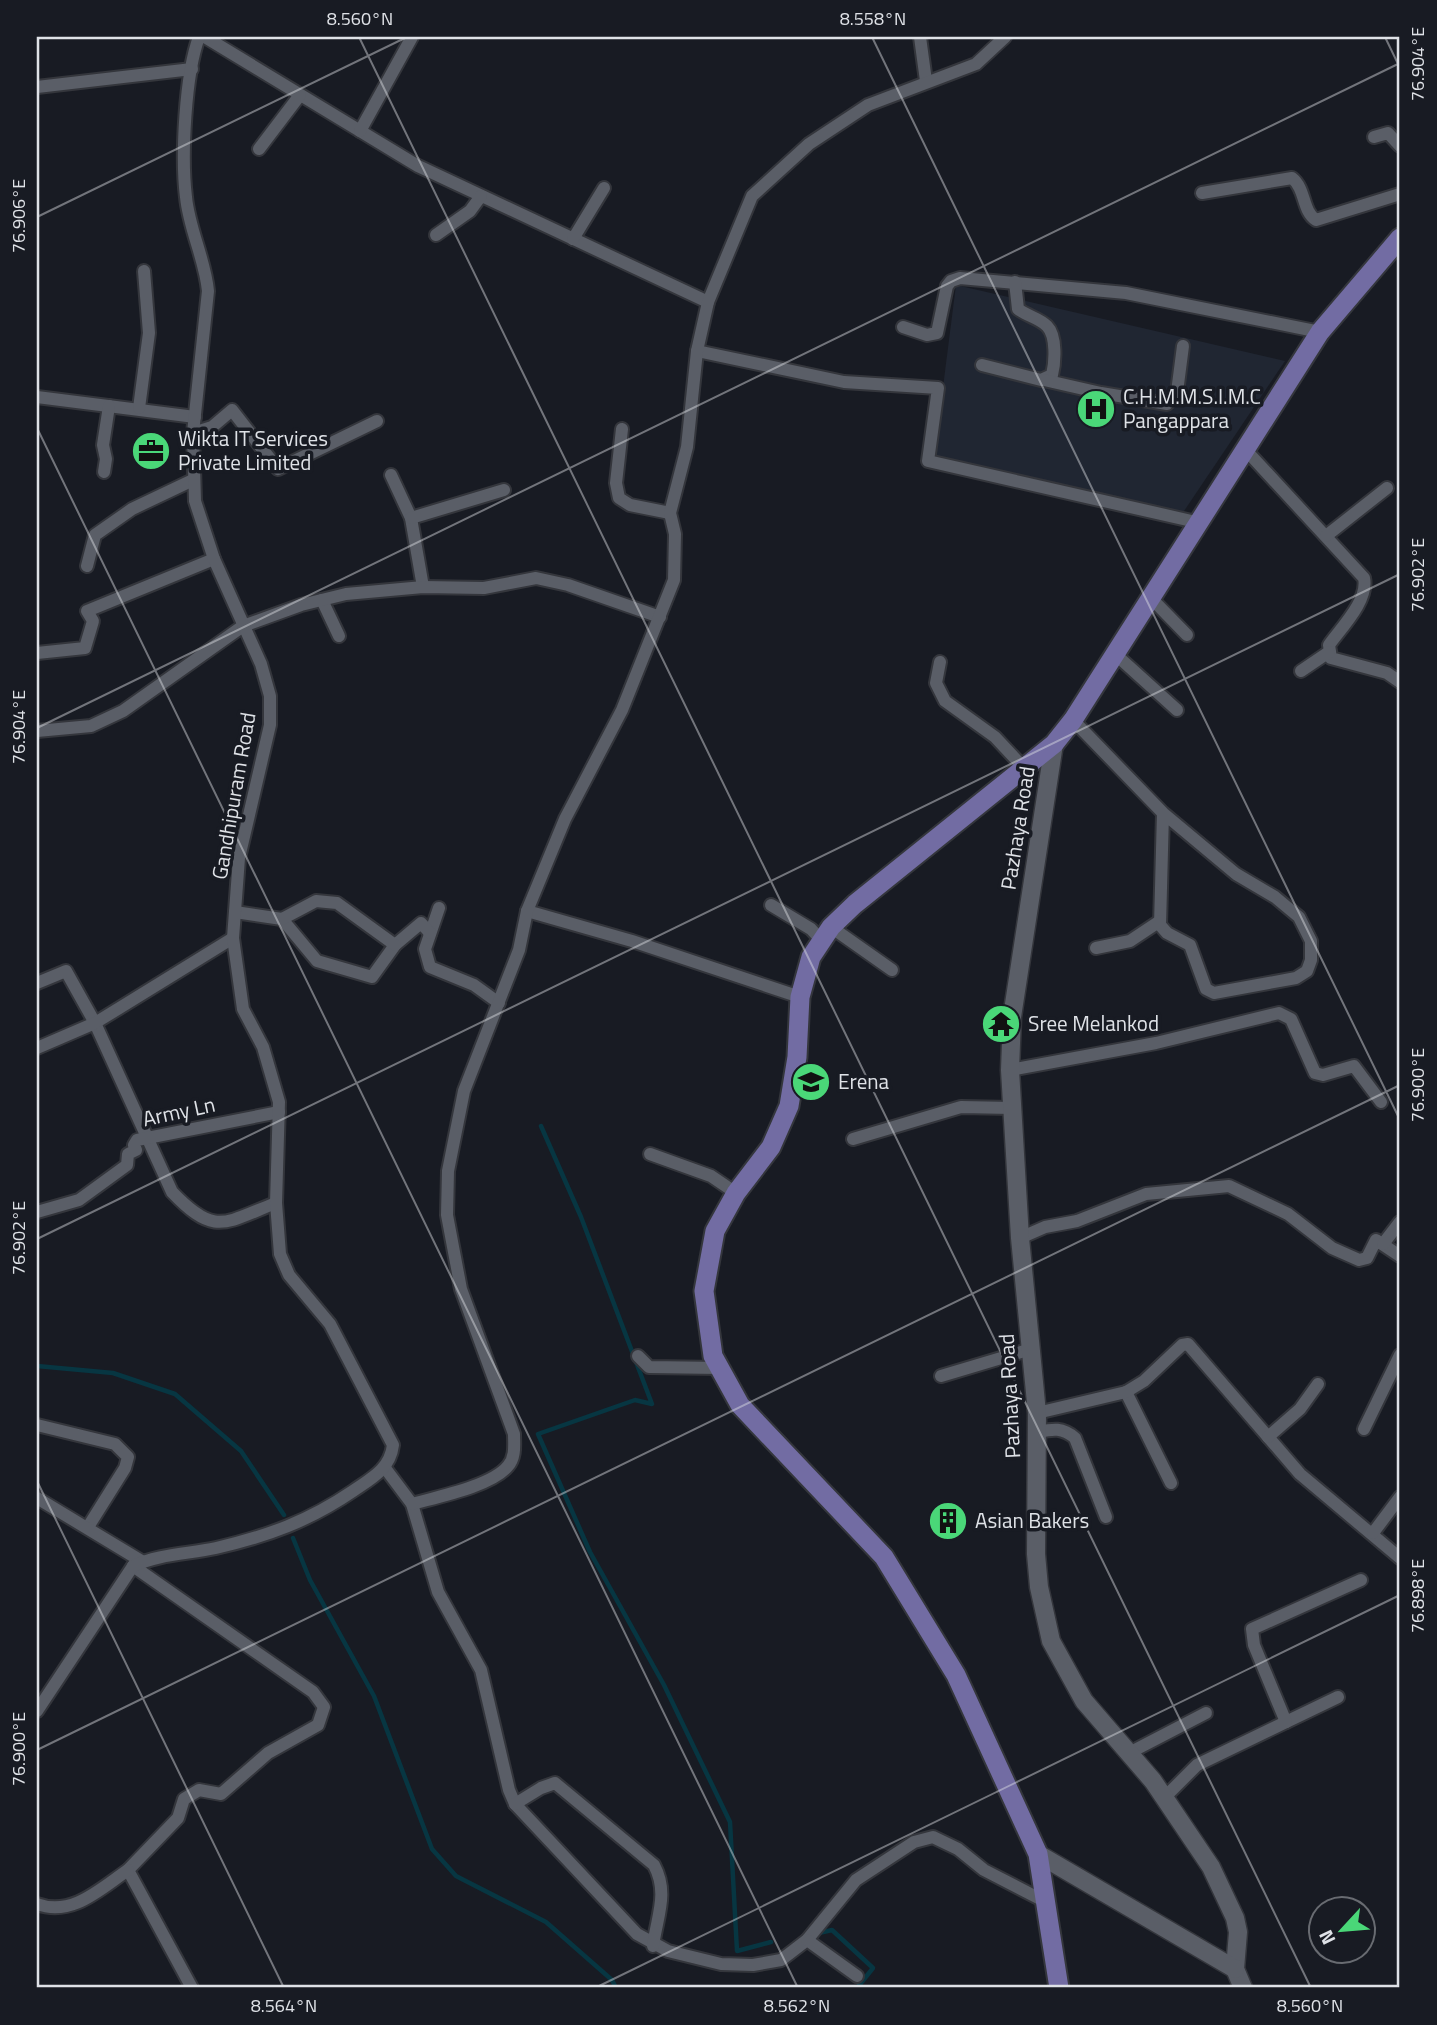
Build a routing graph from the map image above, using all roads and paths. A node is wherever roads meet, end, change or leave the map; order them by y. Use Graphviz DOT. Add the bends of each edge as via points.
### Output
graph roads {
  1 [pos="412,37"];
  2 [pos="920,37"];
  3 [pos="1005,37"];
  4 [pos="199,38"];
  5 [pos="192,69"];
  6 [pos="926,81"];
  7 [pos="37,87"];
  8 [pos="300,95"];
  9 [pos="360,131"];
  10 [pos="1374,137"];
  11 [pos="1400,146"];
  12 [pos="259,149"];
  13 [pos="604,188"];
  14 [pos="1202,193"];
  15 [pos="1400,194"];
  16 [pos="481,196"];
  17 [pos="436,235"];
  18 [pos="1400,238"];
  19 [pos="573,239"];
  20 [pos="144,271"];
  21 [pos="1015,282"];
  22 [pos="708,302"];
  23 [pos="903,327"];
  24 [pos="1320,332"];
  25 [pos="1183,346"];
  26 [pos="697,351"];
  27 [pos="982,365"];
  28 [pos="1044,380"];
  29 [pos="37,397"];
  30 [pos="109,406"];
  31 [pos="139,408"];
  32 [pos="195,417"];
  33 [pos="377,421"];
  34 [pos="622,429"];
  35 [pos="193,433"];
  36 [pos="1244,448"];
  37 [pos="104,472"];
  38 [pos="391,475"];
  39 [pos="193,480"];
  40 [pos="1387,488"];
  41 [pos="504,490"];
  42 [pos="670,513"];
  43 [pos="411,518"];
  44 [pos="1196,522"];
  45 [pos="1326,536"];
  46 [pos="214,559"];
  47 [pos="87,566"];
  48 [pos="423,587"];
  49 [pos="1149,596"];
  50 [pos="322,600"];
  51 [pos="660,618"];
  52 [pos="243,626"];
  53 [pos="1187,635"];
  54 [pos="339,636"];
  55 [pos="1329,652"];
  56 [pos="37,653"];
  57 [pos="1114,653"];
  58 [pos="940,662"];
  59 [pos="1301,671"];
  60 [pos="1400,682"];
  61 [pos="1177,710"];
  62 [pos="1073,720"];
  63 [pos="37,731"];
  64 [pos="1054,744"];
  65 [pos="1024,768"];
  66 [pos="1163,813"];
  67 [pos="771,905"];
  68 [pos="439,908"];
  69 [pos="527,911"];
  70 [pos="235,912"];
  71 [pos="282,919"];
  72 [pos="1160,921"];
  73 [pos="430,933"];
  74 [pos="826,934"];
  75 [pos="233,938"];
  76 [pos="395,945"];
  77 [pos="1096,948"];
  78 [pos="892,970"];
  79 [pos="37,984"];
  80 [pos="800,998"];
  81 [pos="499,1003"];
  82 [pos="95,1023"];
  83 [pos="37,1048"];
  84 [pos="1010,1070"];
  85 [pos="1381,1102"];
  86 [pos="1012,1108"];
  87 [pos="279,1112"];
  88 [pos="147,1139"];
  89 [pos="853,1139"];
  90 [pos="650,1154"];
  91 [pos="736,1194"];
  92 [pos="276,1203"];
  93 [pos="37,1212"];
  94 [pos="1400,1222"];
  95 [pos="1020,1238"];
  96 [pos="1382,1244"];
  97 [pos="1400,1256"];
  98 [pos="1031,1349"];
  99 [pos="1400,1354"];
  100 [pos="638,1356"];
  101 [pos="720,1368"];
  102 [pos="941,1376"];
  103 [pos="1318,1384"];
  104 [pos="1126,1392"];
  105 [pos="1037,1413"];
  106 [pos="37,1425"];
  107 [pos="1364,1429"];
  108 [pos="1037,1432"];
  109 [pos="1268,1437"];
  110 [pos="385,1468"];
  111 [pos="1171,1483"];
  112 [pos="1400,1497"];
  113 [pos="37,1498"];
  114 [pos="412,1504"];
  115 [pos="1106,1517"];
  116 [pos="88,1527"];
  117 [pos="1373,1534"];
  118 [pos="1400,1558"];
  119 [pos="138,1564"];
  120 [pos="1361,1580"];
  121 [pos="1338,1697"];
  122 [pos="37,1711"];
  123 [pos="1206,1713"];
  124 [pos="1286,1722"];
  125 [pos="1129,1753"];
  126 [pos="1166,1797"];
  127 [pos="515,1804"];
  128 [pos="1038,1854"];
  129 [pos="128,1870"];
  130 [pos="1046,1902"];
  131 [pos="37,1904"];
  132 [pos="807,1940"];
  133 [pos="653,1946"];
  134 [pos="1235,1969"];
  135 [pos="857,1976"];
  136 [pos="192,1988"];
  137 [pos="1059,1988"];
  138 [pos="1243,1988"];
  139 [pos="1250,1988"];
  1 -- 9 [label="street"];
  2 -- 6 [label="street"];
  3 -- 6 [label="street" via="976,64"];
  4 -- 5 [label="street, Gandhipuram Road"];
  4 -- 8 [label="street"];
  5 -- 7 [label="street"];
  5 -- 32 [label="street, Gandhipuram Road" via="184,153 186,199 208,291"];
  6 -- 22 [label="street" via="868,105 809,144 752,196"];
  8 -- 9 [label="street"];
  8 -- 12 [label="street"];
  9 -- 16 [label="street"];
  10 -- 11 [label="street" via="1388,133"];
  13 -- 19 [label="street"];
  14 -- 15 [label="street" via="1292,178 1316,220"];
  16 -- 17 [label="street" via="470,211"];
  16 -- 19 [label="street"];
  18 -- 24 [label="main road"];
  19 -- 22 [label="street"];
  20 -- 31 [label="street" via="149,332"];
  21 -- 23 [label="street" via="955,279 947,286 937,333 927,335"];
  21 -- 24 [label="street" via="1126,293"];
  21 -- 28 [label="street" via="1018,309 1045,324 1051,333 1053,369"];
  22 -- 26 [label="street"];
  24 -- 36 [label="main road"];
  25 -- 28 [label="street" via="1177,393 1167,404"];
  26 -- 42 [label="street" via="687,447"];
  26 -- 44 [label="street" via="844,382 937,388 928,461"];
  27 -- 28 [label="street"];
  29 -- 30 [label="street"];
  30 -- 31 [label="street"];
  30 -- 37 [label="street"];
  31 -- 32 [label="street"];
  32 -- 35 [label="street, Gandhipuram Road"];
  33 -- 35 [label="street" via="278,469 232,410 212,427"];
  34 -- 42 [label="street" via="616,483 619,498 630,505"];
  35 -- 39 [label="street, Gandhipuram Road"];
  36 -- 44 [label="main road"];
  36 -- 45 [label="street"];
  38 -- 43 [label="street"];
  39 -- 46 [label="street, Gandhipuram Road"];
  39 -- 47 [label="street" via="132,509 95,535"];
  40 -- 45 [label="street"];
  41 -- 43 [label="street"];
  42 -- 51 [label="street" via="675,534 674,580"];
  43 -- 48 [label="street"];
  44 -- 49 [label="main road"];
  45 -- 55 [label="street" via="1365,582"];
  46 -- 52 [label="street, Gandhipuram Road"];
  46 -- 56 [label="street" via="87,611 93,621 85,648"];
  48 -- 50 [label="street"];
  48 -- 51 [label="street" via="484,588 536,578"];
  49 -- 53 [label="street"];
  49 -- 57 [label="main road"];
  50 -- 52 [label="street"];
  50 -- 54 [label="street"];
  51 -- 69 [label="street"];
  52 -- 63 [label="street" via="123,711 91,726"];
  52 -- 70 [label="street, Gandhipuram Road" via="270,696 270,725 239,858"];
  55 -- 59 [label="street"];
  55 -- 60 [label="street" via="1336,662 1387,673"];
  57 -- 61 [label="street"];
  57 -- 62 [label="main road"];
  58 -- 65 [label="street" via="936,683 945,701 995,737"];
  62 -- 64 [label="main road"];
  62 -- 66 [label="street"];
  64 -- 65 [label="main road"];
  64 -- 84 [label="street, Pazhaya Road" via="1013,1006"];
  65 -- 74 [label="main road" via="855,904"];
  66 -- 72 [label="street"];
  66 -- 72 [label="street" via="1236,874 1299,917 1311,940 1310,966 1296,978 1211,992 1205,988 1190,945 1167,933"];
  67 -- 74 [label="street"];
  68 -- 73 [label="street"];
  69 -- 80 [label="street" via="643,944"];
  69 -- 81 [label="street" via="519,950"];
  70 -- 71 [label="street"];
  70 -- 75 [label="street, Gandhipuram Road"];
  71 -- 76 [label="street" via="316,901 337,903"];
  71 -- 76 [label="street" via="317,961 372,977"];
  72 -- 77 [label="street" via="1130,941"];
  73 -- 76 [label="street" via="421,923"];
  73 -- 81 [label="street" via="425,949 430,967 474,985"];
  74 -- 78 [label="street"];
  74 -- 80 [label="main road" via="811,957"];
  75 -- 82 [label="street"];
  75 -- 87 [label="street, Gandhipuram Road" via="238,992 273,1076"];
  79 -- 82 [label="street" via="66,971"];
  80 -- 91 [label="main road" via="789,1106 771,1147"];
  81 -- 114 [label="street" via="464,1091 448,1171 447,1215 461,1289 514,1434 514,1451 509,1466 494,1475"];
  82 -- 83 [label="street"];
  82 -- 88 [label="street"];
  84 -- 85 [label="street" via="1156,1043 1279,1013 1291,1019 1315,1073 1353,1066"];
  84 -- 86 [label="street, Pazhaya Road"];
  86 -- 89 [label="street" via="961,1107"];
  86 -- 95 [label="street, Pazhaya Road"];
  87 -- 88 [label="street, Army Ln"];
  87 -- 92 [label="street, Gandhipuram Road"];
  88 -- 92 [label="street" via="173,1192 205,1220 223,1224"];
  88 -- 93 [label="street, Army Ln" via="137,1140 127,1165 79,1200"];
  90 -- 91 [label="street" via="711,1176"];
  91 -- 101 [label="main road" via="715,1231 704,1291 713,1356"];
  92 -- 110 [label="street, Gandhipuram Road" via="280,1254 289,1275 330,1324 393,1445"];
  94 -- 96 [label="street"];
  95 -- 96 [label="street" via="1146,1194 1229,1186 1288,1214 1332,1248 1359,1260 1367,1258 1374,1240"];
  95 -- 98 [label="street, Pazhaya Road"];
  96 -- 97 [label="street"];
  98 -- 102 [label="street"];
  98 -- 105 [label="street, Pazhaya Road"];
  99 -- 107 [label="street"];
  100 -- 101 [label="street" via="649,1367"];
  101 -- 128 [label="main road" via="740,1405 884,1558 956,1675"];
  103 -- 109 [label="street" via="1300,1409"];
  104 -- 105 [label="street"];
  104 -- 109 [label="street" via="1188,1344"];
  104 -- 111 [label="street"];
  105 -- 108 [label="street, Pazhaya Road"];
  106 -- 116 [label="street" via="114,1444 128,1457"];
  108 -- 115 [label="street" via="1054,1428 1075,1438"];
  108 -- 125 [label="street, Pazhaya Road" via="1036,1554 1045,1621 1061,1662 1084,1701"];
  109 -- 117 [label="street" via="1300,1474"];
  110 -- 114 [label="street"];
  110 -- 119 [label="street" via="315,1516 275,1533"];
  112 -- 117 [label="street"];
  113 -- 116 [label="street"];
  114 -- 127 [label="street" via="438,1592 481,1670"];
  116 -- 119 [label="street"];
  117 -- 118 [label="street"];
  119 -- 122 [label="street"];
  119 -- 129 [label="street" via="313,1692 324,1707 318,1725 268,1753 232,1787 221,1794 199,1790 184,1799 178,1818"];
  120 -- 124 [label="street" via="1252,1629 1254,1645"];
  121 -- 124 [label="street"];
  123 -- 125 [label="street"];
  124 -- 126 [label="street" via="1198,1765"];
  125 -- 126 [label="street, Pazhaya Road"];
  126 -- 134 [label="street, Pazhaya Road" via="1211,1867 1235,1918"];
  127 -- 133 [label="street"];
  127 -- 133 [label="street" via="555,1783 654,1865 661,1878 663,1904 656,1918"];
  128 -- 130 [label="main road"];
  128 -- 134 [label="street"];
  129 -- 131 [label="street" via="77,1904 58,1910"];
  129 -- 136 [label="street"];
  130 -- 132 [label="street" via="933,1838 914,1842 856,1880"];
  130 -- 137 [label="main road"];
  132 -- 133 [label="street" via="781,1959 753,1965 721,1964"];
  132 -- 135 [label="street"];
  134 -- 138 [label="street, Pazhaya Road"];
  134 -- 139 [label="street"];
}
